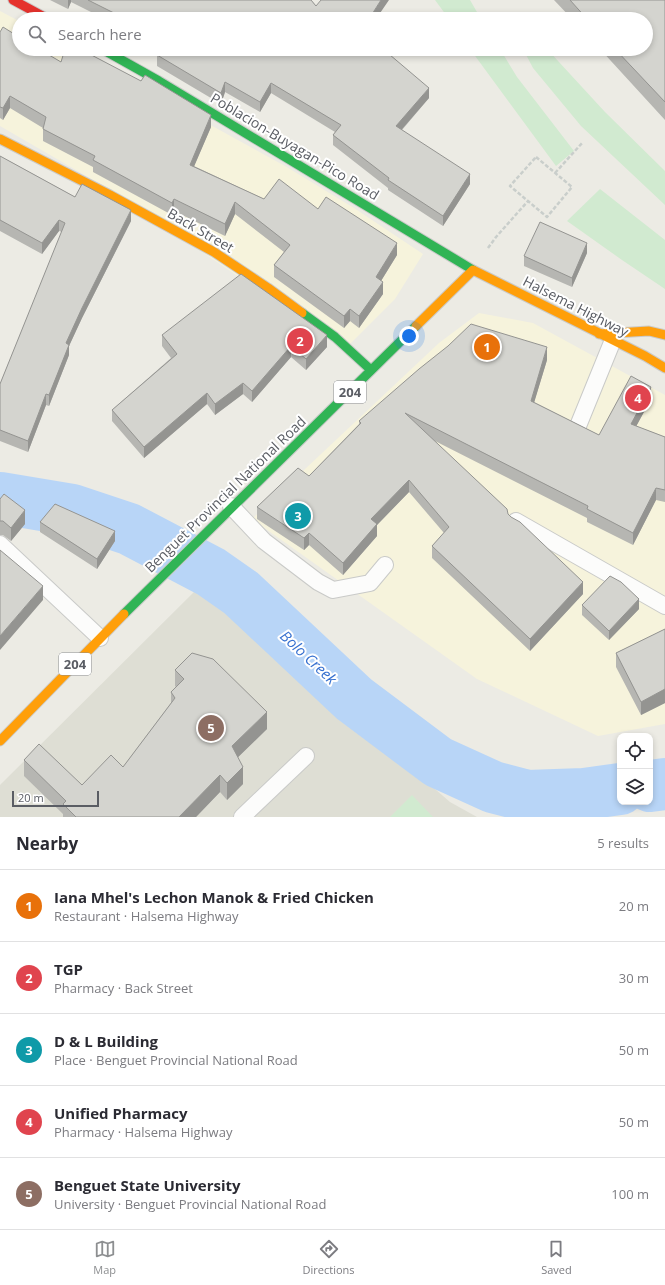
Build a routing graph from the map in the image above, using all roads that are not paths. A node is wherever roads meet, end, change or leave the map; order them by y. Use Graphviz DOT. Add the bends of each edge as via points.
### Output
graph roads {
  1 [pos="13,0"];
  2 [pos="35,12"];
  3 [pos="114,56"];
  4 [pos="0,139"];
  5 [pos="473,270"];
  6 [pos="665,335"];
  7 [pos="606,337"];
  8 [pos="665,368"];
  9 [pos="371,370"];
  10 [pos="578,426"];
  11 [pos="228,509"];
  12 [pos="516,521"];
  13 [pos="0,544"];
  14 [pos="385,566"];
  15 [pos="665,606"];
  16 [pos="100,638"];
  17 [pos="0,741"];
  18 [pos="306,756"];
  19 [pos="242,817"];
  1 -- 2 [label="main road"];
  3 -- 5 [label="main road, Poblacion-Buyagan-Pico Road"];
  4 -- 9 [label="main road, Back Street" via="214,252 335,338"];
  5 -- 7 [label="main road, Halsema Highway"];
  5 -- 9 [label="main road, Benguet Provincial National Road / 204"];
  6 -- 7 [label="main road" via="649,331"];
  7 -- 8 [label="main road, Halsema Highway"];
  7 -- 10 [label="lane"];
  9 -- 11 [label="main road, Benguet Provincial National Road / 204"];
  11 -- 14 [label="lane" via="264,541 318,582 333,590 370,582"];
  11 -- 16 [label="main road, Benguet Provincial National Road / 204"];
  12 -- 15 [label="lane"];
  13 -- 16 [label="lane"];
  16 -- 17 [label="main road, Benguet Provincial National Road / 204"];
  18 -- 19 [label="lane"];
}
